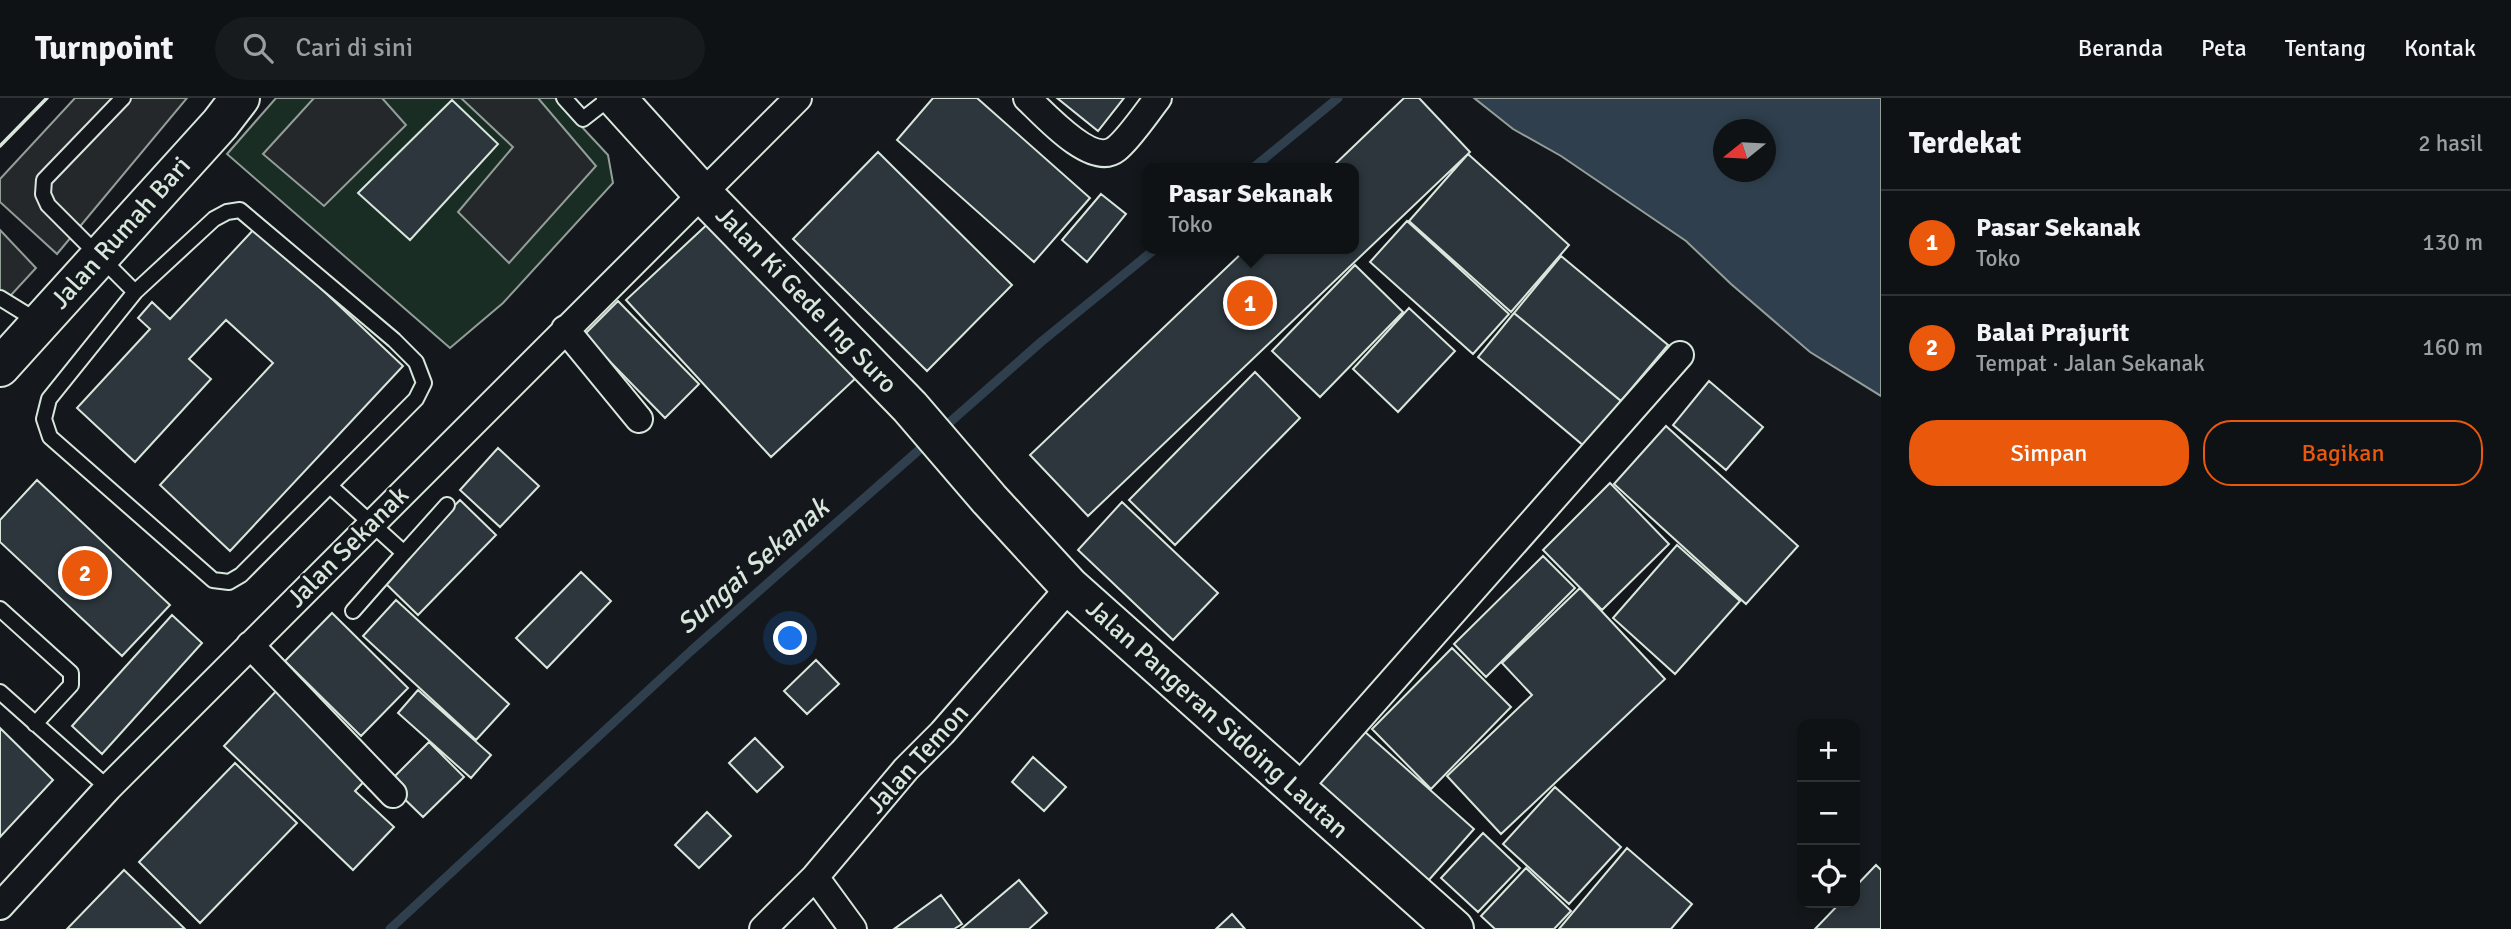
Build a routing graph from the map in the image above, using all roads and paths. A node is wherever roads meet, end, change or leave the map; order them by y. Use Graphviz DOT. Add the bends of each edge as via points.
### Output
graph roads {
  1 [pos="123,98"];
  2 [pos="240,98"];
  3 [pos="564,98"];
  4 [pos="610,98"];
  5 [pos="616,98"];
  6 [pos="798,98"];
  7 [pos="1027,98"];
  8 [pos="1158,98"];
  9 [pos="702,193"];
  10 [pos="100,257"];
  11 [pos="135,292"];
  12 [pos="0,298"];
  13 [pos="41,323"];
  14 [pos="565,329"];
  15 [pos="1681,355"];
  16 [pos="0,367"];
  17 [pos="639,419"];
  18 [pos="330,486"];
  19 [pos="989,499"];
  20 [pos="447,505"];
  21 [pos="371,524"];
  22 [pos="404,553"];
  23 [pos="1069,587"];
  24 [pos="0,609"];
  25 [pos="353,611"];
  26 [pos="250,645"];
  27 [pos="0,692"];
  28 [pos="35,724"];
  29 [pos="108,788"];
  30 [pos="1296,790"];
  31 [pos="393,794"];
  32 [pos="815,877"];
  33 [pos="0,906"];
  34 [pos="763,929"];
  35 [pos="853,929"];
  36 [pos="1454,929"];
  1 -- 10 [label="lane" via="44,180 48,205"];
  2 -- 10 [label="street, Jalan Rumah Bari"];
  3 -- 4 [label="lane" via="583,119"];
  5 -- 9 [label="street, Jalan Ki Gede Ing Suro"];
  6 -- 9 [label="street, Jalan Sekanak"];
  7 -- 8 [label="street" via="1078,143 1098,154 1115,151"];
  9 -- 14 [label="street, Jalan Sekanak"];
  9 -- 19 [label="street, Jalan Ki Gede Ing Suro" via="910,407"];
  10 -- 11 [label="lane"];
  10 -- 13 [label="street, Jalan Rumah Bari"];
  11 -- 18 [label="lane" via="214,219 240,210 394,340 416,362 424,383 416,399"];
  11 -- 18 [label="lane" via="48,399 44,419 50,437 213,580 222,583 242,575"];
  12 -- 13 [label="lane"];
  13 -- 16 [label="street, Jalan Rumah Bari"];
  14 -- 17 [label="street"];
  14 -- 21 [label="street, Jalan Sekanak"];
  15 -- 30 [label="street"];
  18 -- 21 [label="lane"];
  19 -- 23 [label="street, Jalan Pangeran Sidoing Lautan"];
  20 -- 22 [label="lane"];
  21 -- 22 [label="lane"];
  21 -- 26 [label="street, Jalan Sekanak"];
  22 -- 25 [label="lane"];
  23 -- 30 [label="street, Jalan Pangeran Sidoing Lautan"];
  23 -- 32 [label="street, Jalan Temon"];
  24 -- 28 [label="lane" via="71,673 71,685"];
  26 -- 29 [label="street, Jalan Sekanak"];
  26 -- 31 [label="street"];
  27 -- 28 [label="lane"];
  28 -- 29 [label="lane"];
  29 -- 33 [label="street, Jalan Sekanak"];
  30 -- 36 [label="street, Jalan Pangeran Sidoing Lautan"];
  32 -- 34 [label="street, Jalan Temon"];
  32 -- 35 [label="street"];
}
